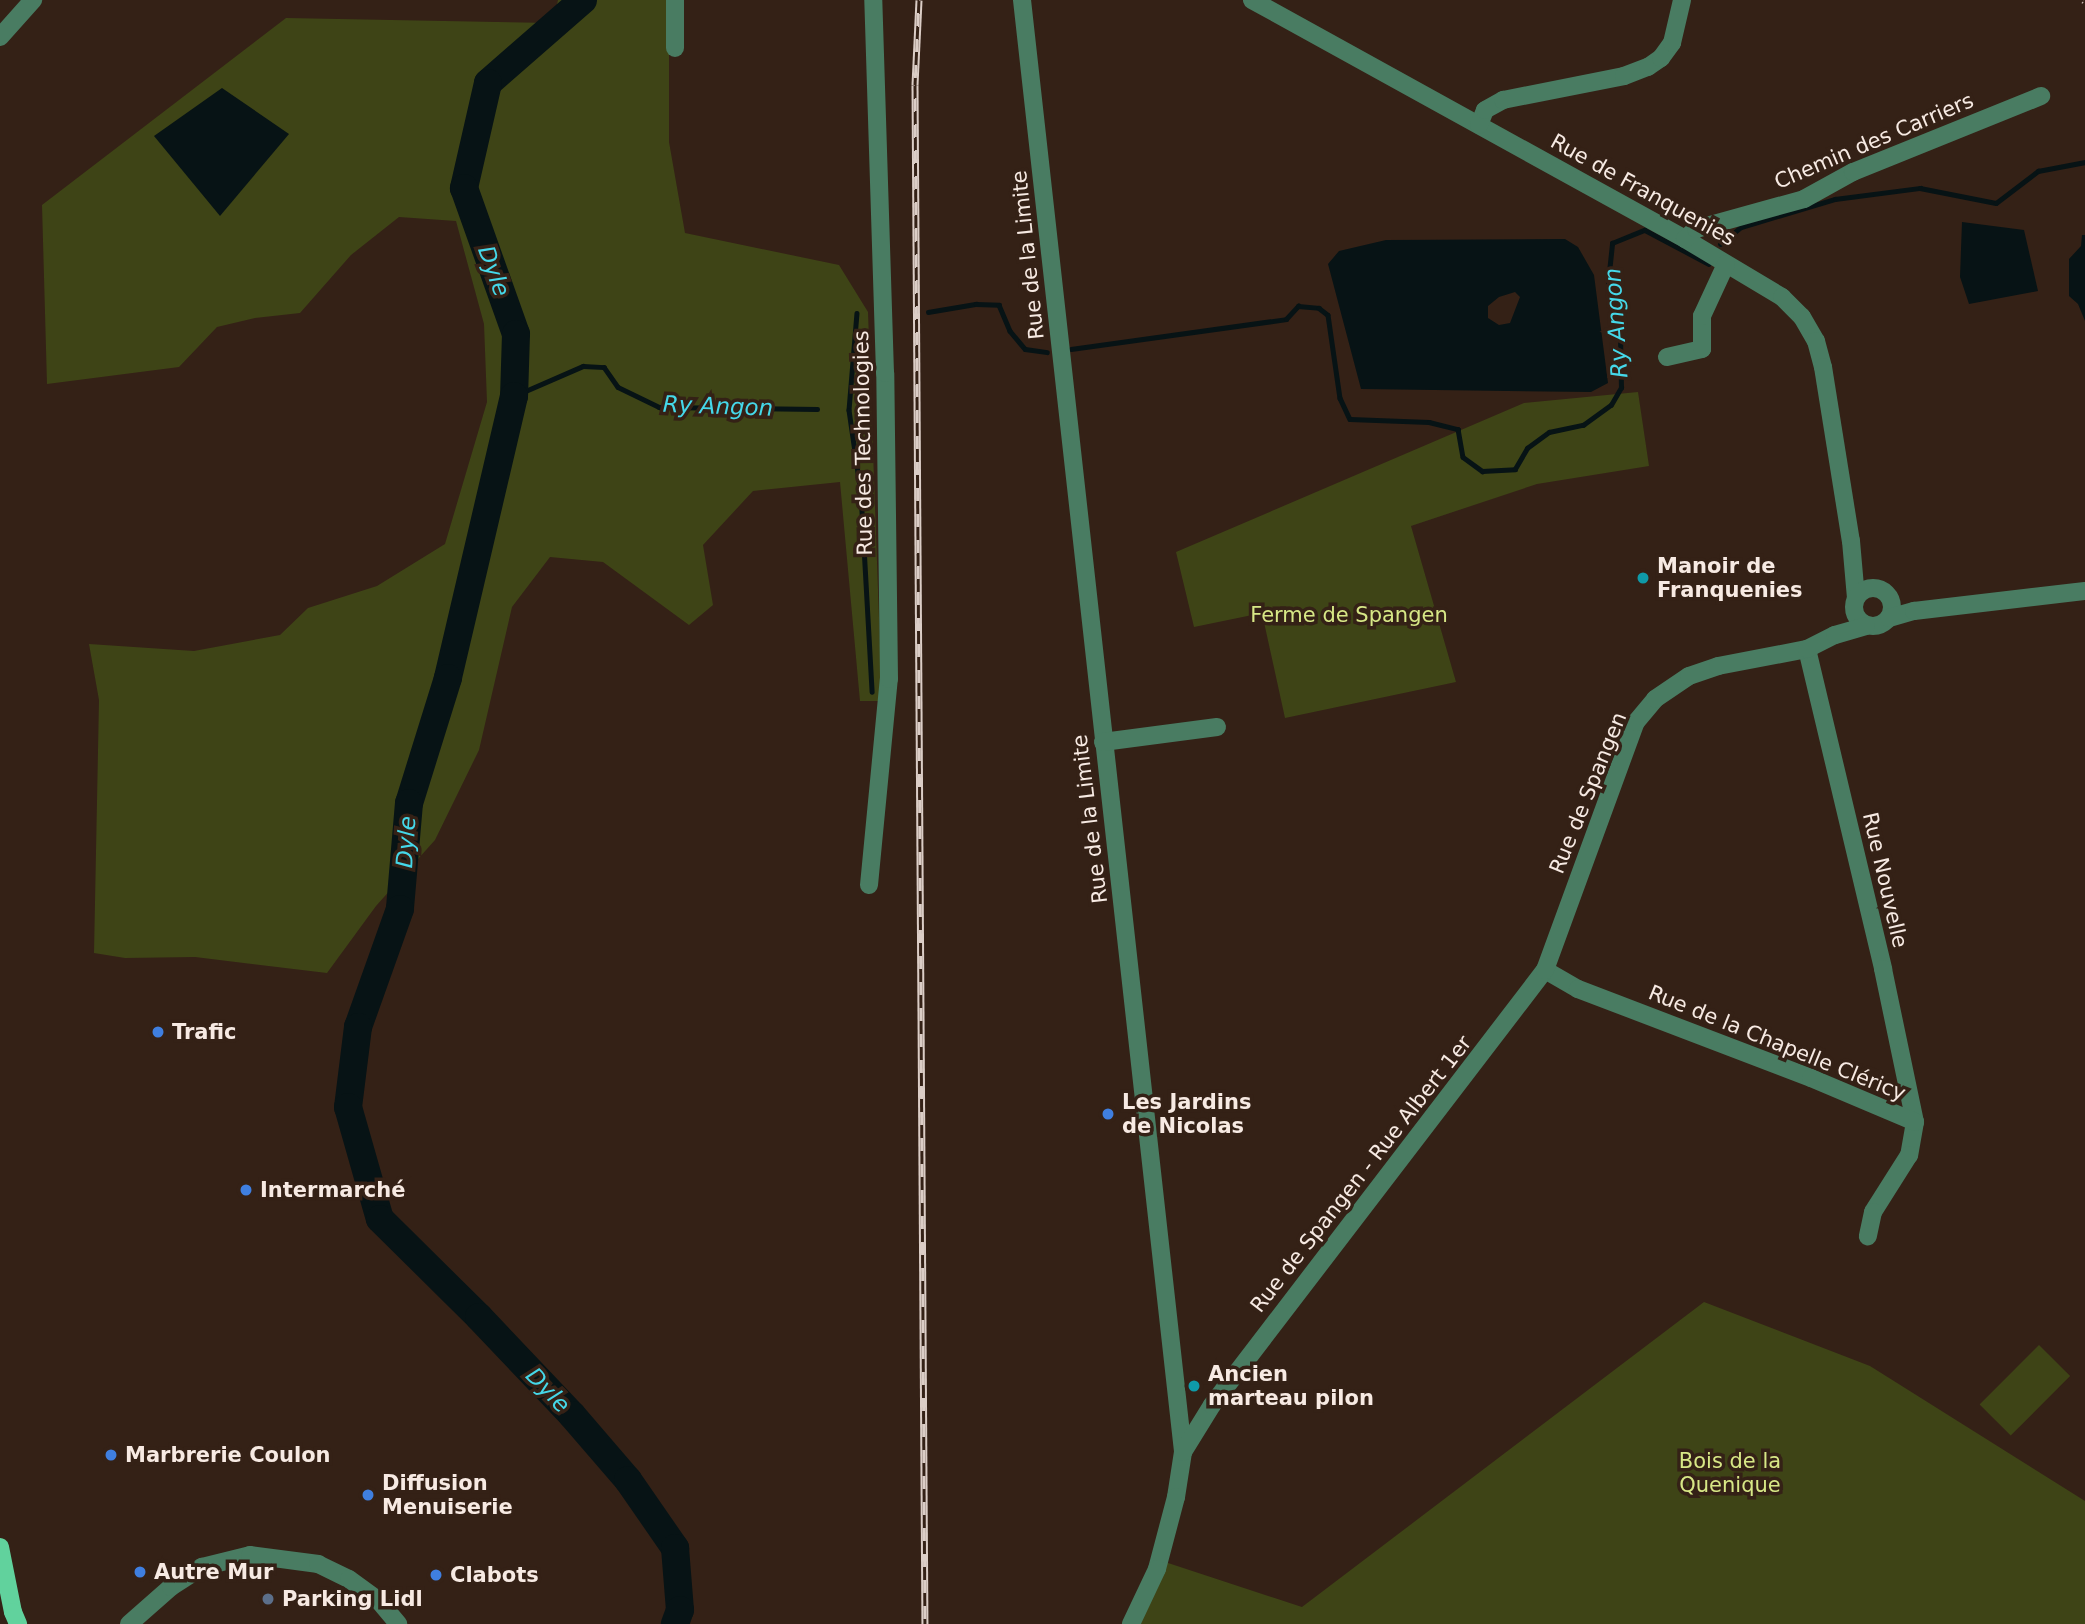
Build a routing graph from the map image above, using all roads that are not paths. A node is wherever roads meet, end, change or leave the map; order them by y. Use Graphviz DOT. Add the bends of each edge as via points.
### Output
graph roads {
  1 [pos="33,0"];
  2 [pos="675,0"];
  3 [pos="873,0"];
  4 [pos="1022,0"];
  5 [pos="1252,0"];
  6 [pos="1682,0"];
  7 [pos="0,37"];
  8 [pos="675,48"];
  9 [pos="2041,96"];
  10 [pos="1479,125"];
  11 [pos="1685,239"];
  12 [pos="1726,264"];
  13 [pos="1667,356"];
  14 [pos="1851,541"];
  15 [pos="2085,591"];
  16 [pos="1884,594"];
  17 [pos="1855,605"];
  18 [pos="1914,611"];
  19 [pos="1889,618"];
  20 [pos="1866,626"];
  21 [pos="1835,635"];
  22 [pos="1807,649"];
  23 [pos="1217,727"];
  24 [pos="1104,742"];
  25 [pos="869,885"];
  26 [pos="1545,970"];
  27 [pos="1915,1122"];
  28 [pos="1868,1236"];
  29 [pos="1179,1404"];
  30 [pos="1212,1405"];
  31 [pos="1183,1452"];
  32 [pos="0,1547"];
  33 [pos="144,1611"];
  34 [pos="18,1624"];
  35 [pos="120,1624"];
  36 [pos="129,1624"];
  37 [pos="398,1624"];
  38 [pos="1131,1624"];
  1 -- 7 [label="street"];
  2 -- 8 [label="street"];
  3 -- 25 [label="street, Rue des Technologies" via="889,679"];
  4 -- 24 [label="street, Rue de la Limite"];
  5 -- 10 [label="street, Rue de Franquenies"];
  6 -- 10 [label="street" via="1672,43 1648,67 1503,100 1485,110"];
  9 -- 11 [label="street, Chemin des Carriers" via="1853,172 1804,199 1696,229"];
  10 -- 11 [label="street, Rue de Franquenies"];
  11 -- 12 [label="street, Rue de Franquenies"];
  12 -- 13 [label="street" via="1702,316 1702,349"];
  12 -- 14 [label="street, Rue de Franquenies" via="1782,297 1802,317 1816,341"];
  14 -- 16 [label="street, Rue de Franquenies"];
  14 -- 17 [label="street, Rue de Franquenies"];
  15 -- 18 [label="street"];
  16 -- 17 [label="street" via="1863,591"];
  16 -- 18 [label="street"];
  16 -- 19 [label="street" via="1892,609"];
  17 -- 20 [label="street"];
  17 -- 21 [label="street, Rue de Spangen"];
  18 -- 19 [label="street"];
  19 -- 20 [label="street" via="1876,627"];
  20 -- 21 [label="street, Rue de Spangen"];
  21 -- 22 [label="street, Rue de Spangen"];
  22 -- 26 [label="street, Rue de Spangen" via="1689,676 1655,699 1636,722"];
  22 -- 27 [label="street, Rue Nouvelle"];
  23 -- 24 [label="street"];
  24 -- 29 [label="street, Rue de la Limite"];
  26 -- 27 [label="street, Rue de la Chapelle Cléricy" via="1578,989"];
  26 -- 30 [label="street, Rue de Spangen - Rue Albert 1er"];
  27 -- 28 [label="street, Rue de la Chapelle Cléricy" via="1909,1155 1873,1212"];
  29 -- 30 [label="street"];
  29 -- 31 [label="street, Rue de la Limite"];
  30 -- 31 [label="street, Rue de Spangen - Rue Albert 1er"];
  31 -- 38 [label="street, Rue de la Limite" via="1177,1497 1157,1569"];
  32 -- 34 [label="main road"];
  33 -- 35 [label="street"];
  33 -- 36 [label="street"];
  33 -- 37 [label="street" via="202,1567 250,1555 318,1564 379,1601"];
}
